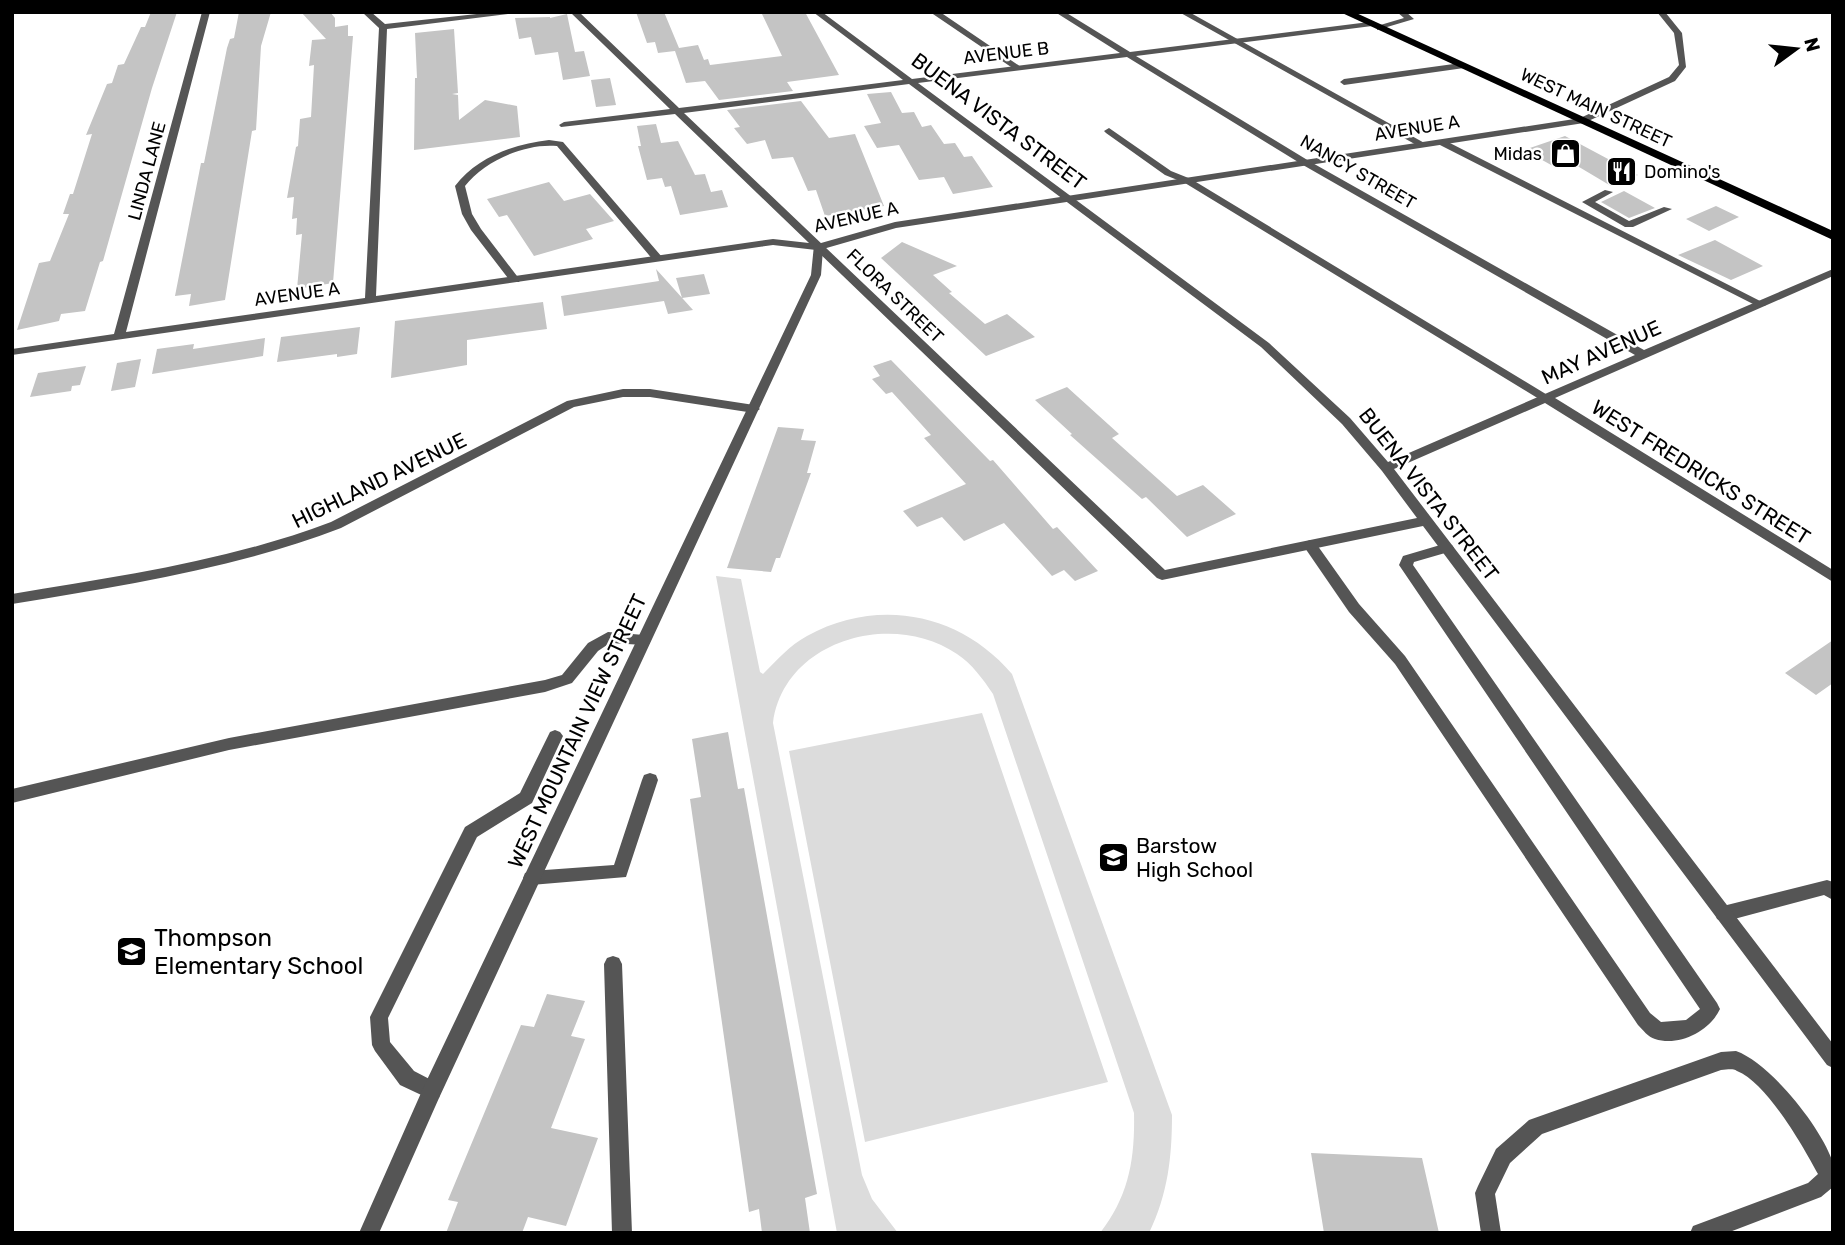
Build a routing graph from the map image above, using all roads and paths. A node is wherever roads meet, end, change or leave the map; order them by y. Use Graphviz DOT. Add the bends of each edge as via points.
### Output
graph roads {
  1 [pos="206,12"];
  2 [pos="366,12"];
  3 [pos="519,12"];
  4 [pos="574,12"];
  5 [pos="817,12"];
  6 [pos="934,12"];
  7 [pos="1059,12"];
  8 [pos="1182,12"];
  9 [pos="1345,12"];
  10 [pos="1401,12"];
  11 [pos="1661,12"];
  12 [pos="1374,26"];
  13 [pos="383,27"];
  14 [pos="1233,41"];
  15 [pos="1127,54"];
  16 [pos="1461,66"];
  17 [pos="1017,67"];
  18 [pos="908,80"];
  19 [pos="1344,82"];
  20 [pos="678,110"];
  21 [pos="1581,121"];
  22 [pos="564,125"];
  23 [pos="1109,131"];
  24 [pos="1441,142"];
  25 [pos="1423,145"];
  26 [pos="1306,163"];
  27 [pos="1188,181"];
  28 [pos="1608,192"];
  29 [pos="1069,199"];
  30 [pos="1667,209"];
  31 [pos="1833,236"];
  32 [pos="818,247"];
  33 [pos="658,259"];
  34 [pos="1833,272"];
  35 [pos="515,280"];
  36 [pos="370,301"];
  37 [pos="1761,304"];
  38 [pos="119,337"];
  39 [pos="12,352"];
  40 [pos="1644,355"];
  41 [pos="1548,399"];
  42 [pos="754,409"];
  43 [pos="1386,468"];
  44 [pos="1426,521"];
  45 [pos="1310,545"];
  46 [pos="1447,548"];
  47 [pos="1833,577"];
  48 [pos="12,599"];
  49 [pos="643,640"];
  50 [pos="555,736"];
  51 [pos="650,780"];
  52 [pos="12,796"];
  53 [pos="531,878"];
  54 [pos="1833,893"];
  55 [pos="1723,914"];
  56 [pos="613,964"];
  57 [pos="1833,1059"];
  58 [pos="432,1091"];
  59 [pos="369,1233"];
  60 [pos="622,1233"];
  61 [pos="1491,1233"];
  62 [pos="1700,1233"];
  1 -- 38 [label="street, LINDA LANE"];
  2 -- 13 [label="street"];
  3 -- 13 [label="street"];
  4 -- 20 [label="street, FLORA STREET"];
  5 -- 18 [label="street, BUENA VISTA STREET"];
  6 -- 17 [label="street"];
  7 -- 15 [label="street, NANCY STREET"];
  8 -- 14 [label="street"];
  9 -- 12 [label="main road, WEST MAIN STREET"];
  10 -- 12 [label="street, AVENUE B" via="1410,19"];
  11 -- 21 [label="street, AVENUE A" via="1678,33 1683,65 1672,79"];
  12 -- 14 [label="street, AVENUE B"];
  12 -- 16 [label="main road, WEST MAIN STREET"];
  13 -- 36 [label="street"];
  14 -- 15 [label="street, AVENUE B"];
  14 -- 25 [label="street"];
  15 -- 17 [label="street, AVENUE B"];
  15 -- 26 [label="street, NANCY STREET"];
  16 -- 19 [label="street"];
  16 -- 21 [label="main road, WEST MAIN STREET"];
  17 -- 18 [label="street, AVENUE B"];
  18 -- 20 [label="street, AVENUE B"];
  18 -- 29 [label="street, BUENA VISTA STREET"];
  20 -- 22 [label="street, AVENUE B"];
  20 -- 32 [label="street, FLORA STREET"];
  21 -- 24 [label="street, AVENUE A"];
  21 -- 31 [label="main road, WEST MAIN STREET"];
  23 -- 27 [label="street, WEST FREDRICKS STREET" via="1168,173"];
  24 -- 25 [label="street, AVENUE A"];
  24 -- 37 [label="street"];
  25 -- 26 [label="street, AVENUE A"];
  26 -- 27 [label="street, AVENUE A"];
  26 -- 40 [label="street, NANCY STREET"];
  27 -- 29 [label="street, AVENUE A"];
  27 -- 41 [label="street, WEST FREDRICKS STREET"];
  28 -- 30 [label="street" via="1587,202 1629,225"];
  29 -- 32 [label="street, AVENUE A" via="895,225"];
  29 -- 43 [label="street, BUENA VISTA STREET" via="1265,345 1346,421"];
  32 -- 33 [label="street, AVENUE A" via="773,242"];
  32 -- 42 [label="street, WEST MOUNTAIN VIEW STREET" via="816,275"];
  32 -- 45 [label="street, FLORA STREET" via="1163,575"];
  33 -- 35 [label="street, AVENUE A"];
  33 -- 35 [label="street" via="560,144 551,141 517,149 466,175 460,186 476,230"];
  34 -- 37 [label="street, MAY AVENUE"];
  35 -- 36 [label="street, AVENUE A"];
  36 -- 38 [label="street, AVENUE A"];
  37 -- 40 [label="street, MAY AVENUE"];
  38 -- 39 [label="street, AVENUE A"];
  40 -- 41 [label="street, MAY AVENUE"];
  41 -- 43 [label="street, MAY AVENUE"];
  41 -- 47 [label="street, WEST FREDRICKS STREET"];
  42 -- 48 [label="street, HIGHLAND AVENUE" via="650,393 597,397 571,404 297,542 220,563"];
  42 -- 49 [label="street, WEST MOUNTAIN VIEW STREET"];
  43 -- 44 [label="street, BUENA VISTA STREET"];
  44 -- 45 [label="street"];
  44 -- 46 [label="street, BUENA VISTA STREET"];
  45 -- 46 [label="street" via="1354,608 1400,660 1644,1019 1657,1031 1675,1032 1704,1020 1710,1009 1406,565 1408,559"];
  46 -- 55 [label="street, BUENA VISTA STREET"];
  49 -- 52 [label="street" via="608,637 593,647 567,680 545,686 229,744"];
  49 -- 53 [label="street, WEST MOUNTAIN VIEW STREET"];
  50 -- 58 [label="street" via="526,799 471,832 379,1017 381,1045 407,1078"];
  51 -- 53 [label="street" via="620,872"];
  53 -- 58 [label="street, WEST MOUNTAIN VIEW STREET"];
  54 -- 55 [label="street" via="1827,887"];
  55 -- 57 [label="street, BUENA VISTA STREET"];
  56 -- 60 [label="street"];
  58 -- 59 [label="street, WEST MOUNTAIN VIEW STREET"];
  61 -- 62 [label="street" via="1485,1193 1503,1156 1536,1127 1735,1059 1766,1083 1812,1140 1830,1177 1814,1189"];
}
